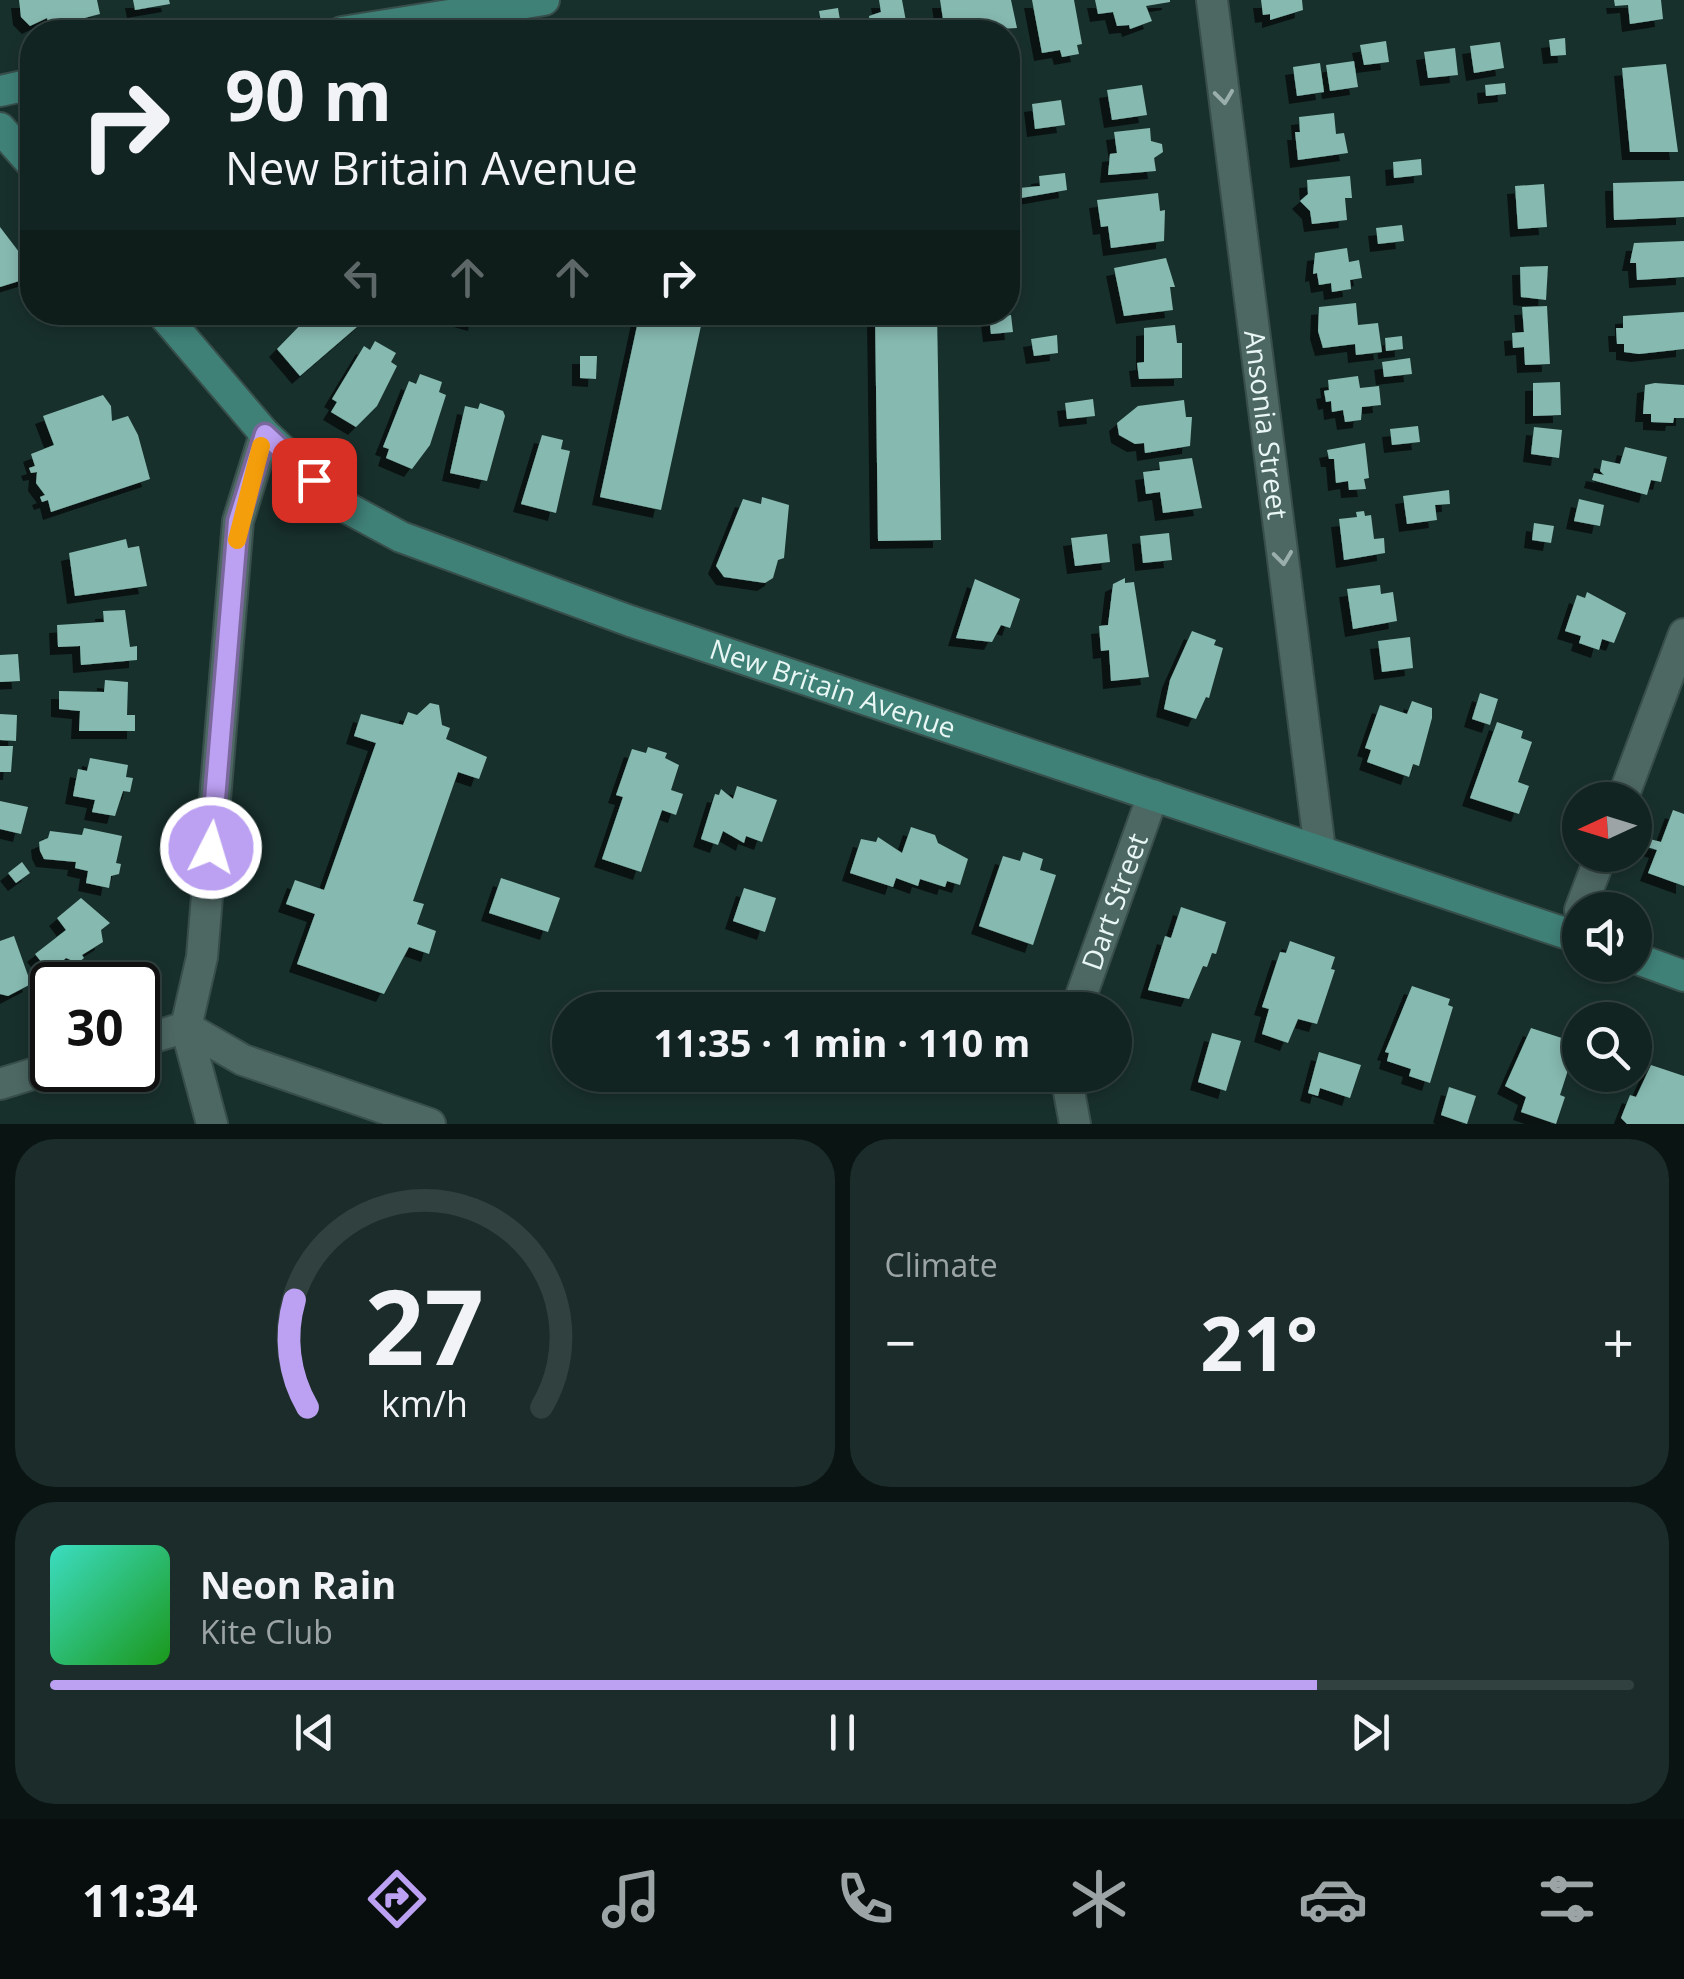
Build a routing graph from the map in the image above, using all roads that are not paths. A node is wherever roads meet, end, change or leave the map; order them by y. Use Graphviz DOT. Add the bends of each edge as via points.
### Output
graph roads {
  1 [pos="544,0"];
  2 [pos="1212,0"];
  3 [pos="418,20"];
  4 [pos="0,128"];
  5 [pos="20,150"];
  6 [pos="172,325"];
  7 [pos="265,434"];
  8 [pos="1684,634"];
  9 [pos="1629,782"];
  10 [pos="1153,796"];
  11 [pos="1320,850"];
  12 [pos="1562,918"];
  13 [pos="1652,964"];
  14 [pos="1684,976"];
  15 [pos="1082,992"];
  16 [pos="186,1027"];
  17 [pos="160,1035"];
  18 [pos="30,1075"];
  19 [pos="0,1084"];
  20 [pos="1069,1092"];
  21 [pos="212,1124"];
  22 [pos="430,1124"];
  23 [pos="1075,1124"];
  1 -- 3 [label="main road"];
  2 -- 11 [label="street, Ansonia Street, one-way"];
  4 -- 5 [label="main road"];
  6 -- 7 [label="main road, New Britain Avenue"];
  7 -- 10 [label="main road, New Britain Avenue" via="338,502 401,537"];
  7 -- 16 [label="street" via="238,521 202,958"];
  8 -- 9 [label="street"];
  10 -- 11 [label="main road, New Britain Avenue"];
  10 -- 15 [label="street, Dart Street"];
  11 -- 12 [label="main road, New Britain Avenue"];
  13 -- 14 [label="main road"];
  16 -- 17 [label="street"];
  16 -- 21 [label="street"];
  16 -- 22 [label="street" via="243,1060"];
  18 -- 19 [label="street"];
  20 -- 23 [label="street"];
}
